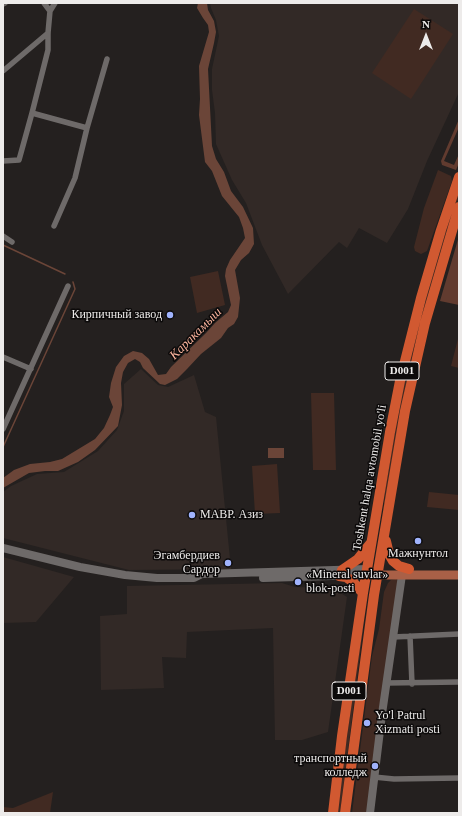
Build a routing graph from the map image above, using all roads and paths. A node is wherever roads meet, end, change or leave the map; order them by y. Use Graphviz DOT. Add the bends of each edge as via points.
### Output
graph roads {
  1 [pos="44,3"];
  2 [pos="55,3"];
  3 [pos="50,11"];
  4 [pos="48,34"];
  5 [pos="107,59"];
  6 [pos="3,71"];
  7 [pos="32,113"];
  8 [pos="87,128"];
  9 [pos="3,161"];
  10 [pos="459,177"];
  11 [pos="459,207"];
  12 [pos="54,226"];
  13 [pos="3,236"];
  14 [pos="12,242"];
  15 [pos="68,286"];
  16 [pos="3,357"];
  17 [pos="31,369"];
  18 [pos="3,429"];
  19 [pos="385,535"];
  20 [pos="372,542"];
  21 [pos="3,548"];
  22 [pos="459,569"];
  23 [pos="367,572"];
  24 [pos="378,572"];
  25 [pos="406,572"];
  26 [pos="341,573"];
  27 [pos="459,575"];
  28 [pos="363,593"];
  29 [pos="459,634"];
  30 [pos="410,636"];
  31 [pos="393,637"];
  32 [pos="459,682"];
  33 [pos="386,683"];
  34 [pos="412,684"];
  35 [pos="374,777"];
  36 [pos="459,778"];
  37 [pos="333,813"];
  38 [pos="345,813"];
  39 [pos="370,813"];
  1 -- 3 [label="street"];
  2 -- 3 [label="street"];
  3 -- 4 [label="street"];
  4 -- 6 [label="street"];
  4 -- 7 [label="street" via="48,50"];
  5 -- 8 [label="street"];
  7 -- 8 [label="street"];
  7 -- 9 [label="street" via="19,160"];
  8 -- 12 [label="street" via="75,178"];
  10 -- 20 [label="highway, Toshkent halqa avtomobil yo'li / D001" via="405,361 390,432"];
  11 -- 19 [label="highway, Toshkent halqa avtomobil yo'li / D001" via="418,351 405,411"];
  13 -- 14 [label="street"];
  15 -- 17 [label="street"];
  16 -- 17 [label="street"];
  17 -- 18 [label="street"];
  19 -- 24 [label="highway, Toshkent halqa avtomobil yo'li / D001"];
  19 -- 25 [label="highway" via="392,560"];
  20 -- 23 [label="highway, Toshkent halqa avtomobil yo'li / D001"];
  20 -- 26 [label="highway" via="358,559"];
  21 -- 26 [label="main road" via="80,567 157,578 194,578 202,574"];
  22 -- 25 [label="main road"];
  23 -- 24 [label="main road"];
  23 -- 26 [label="main road"];
  23 -- 28 [label="highway, Toshkent halqa avtomobil yo'li / D001"];
  24 -- 25 [label="main road"];
  24 -- 38 [label="highway, Toshkent halqa avtomobil yo'li / D001"];
  25 -- 27 [label="main road"];
  25 -- 31 [label="main road"];
  26 -- 28 [label="highway"];
  28 -- 37 [label="highway, Toshkent halqa avtomobil yo'li / D001"];
  29 -- 30 [label="street"];
  30 -- 31 [label="street"];
  30 -- 34 [label="street"];
  31 -- 33 [label="main road"];
  32 -- 34 [label="street"];
  33 -- 34 [label="street"];
  33 -- 35 [label="main road"];
  35 -- 36 [label="street"];
  35 -- 39 [label="main road"];
}
